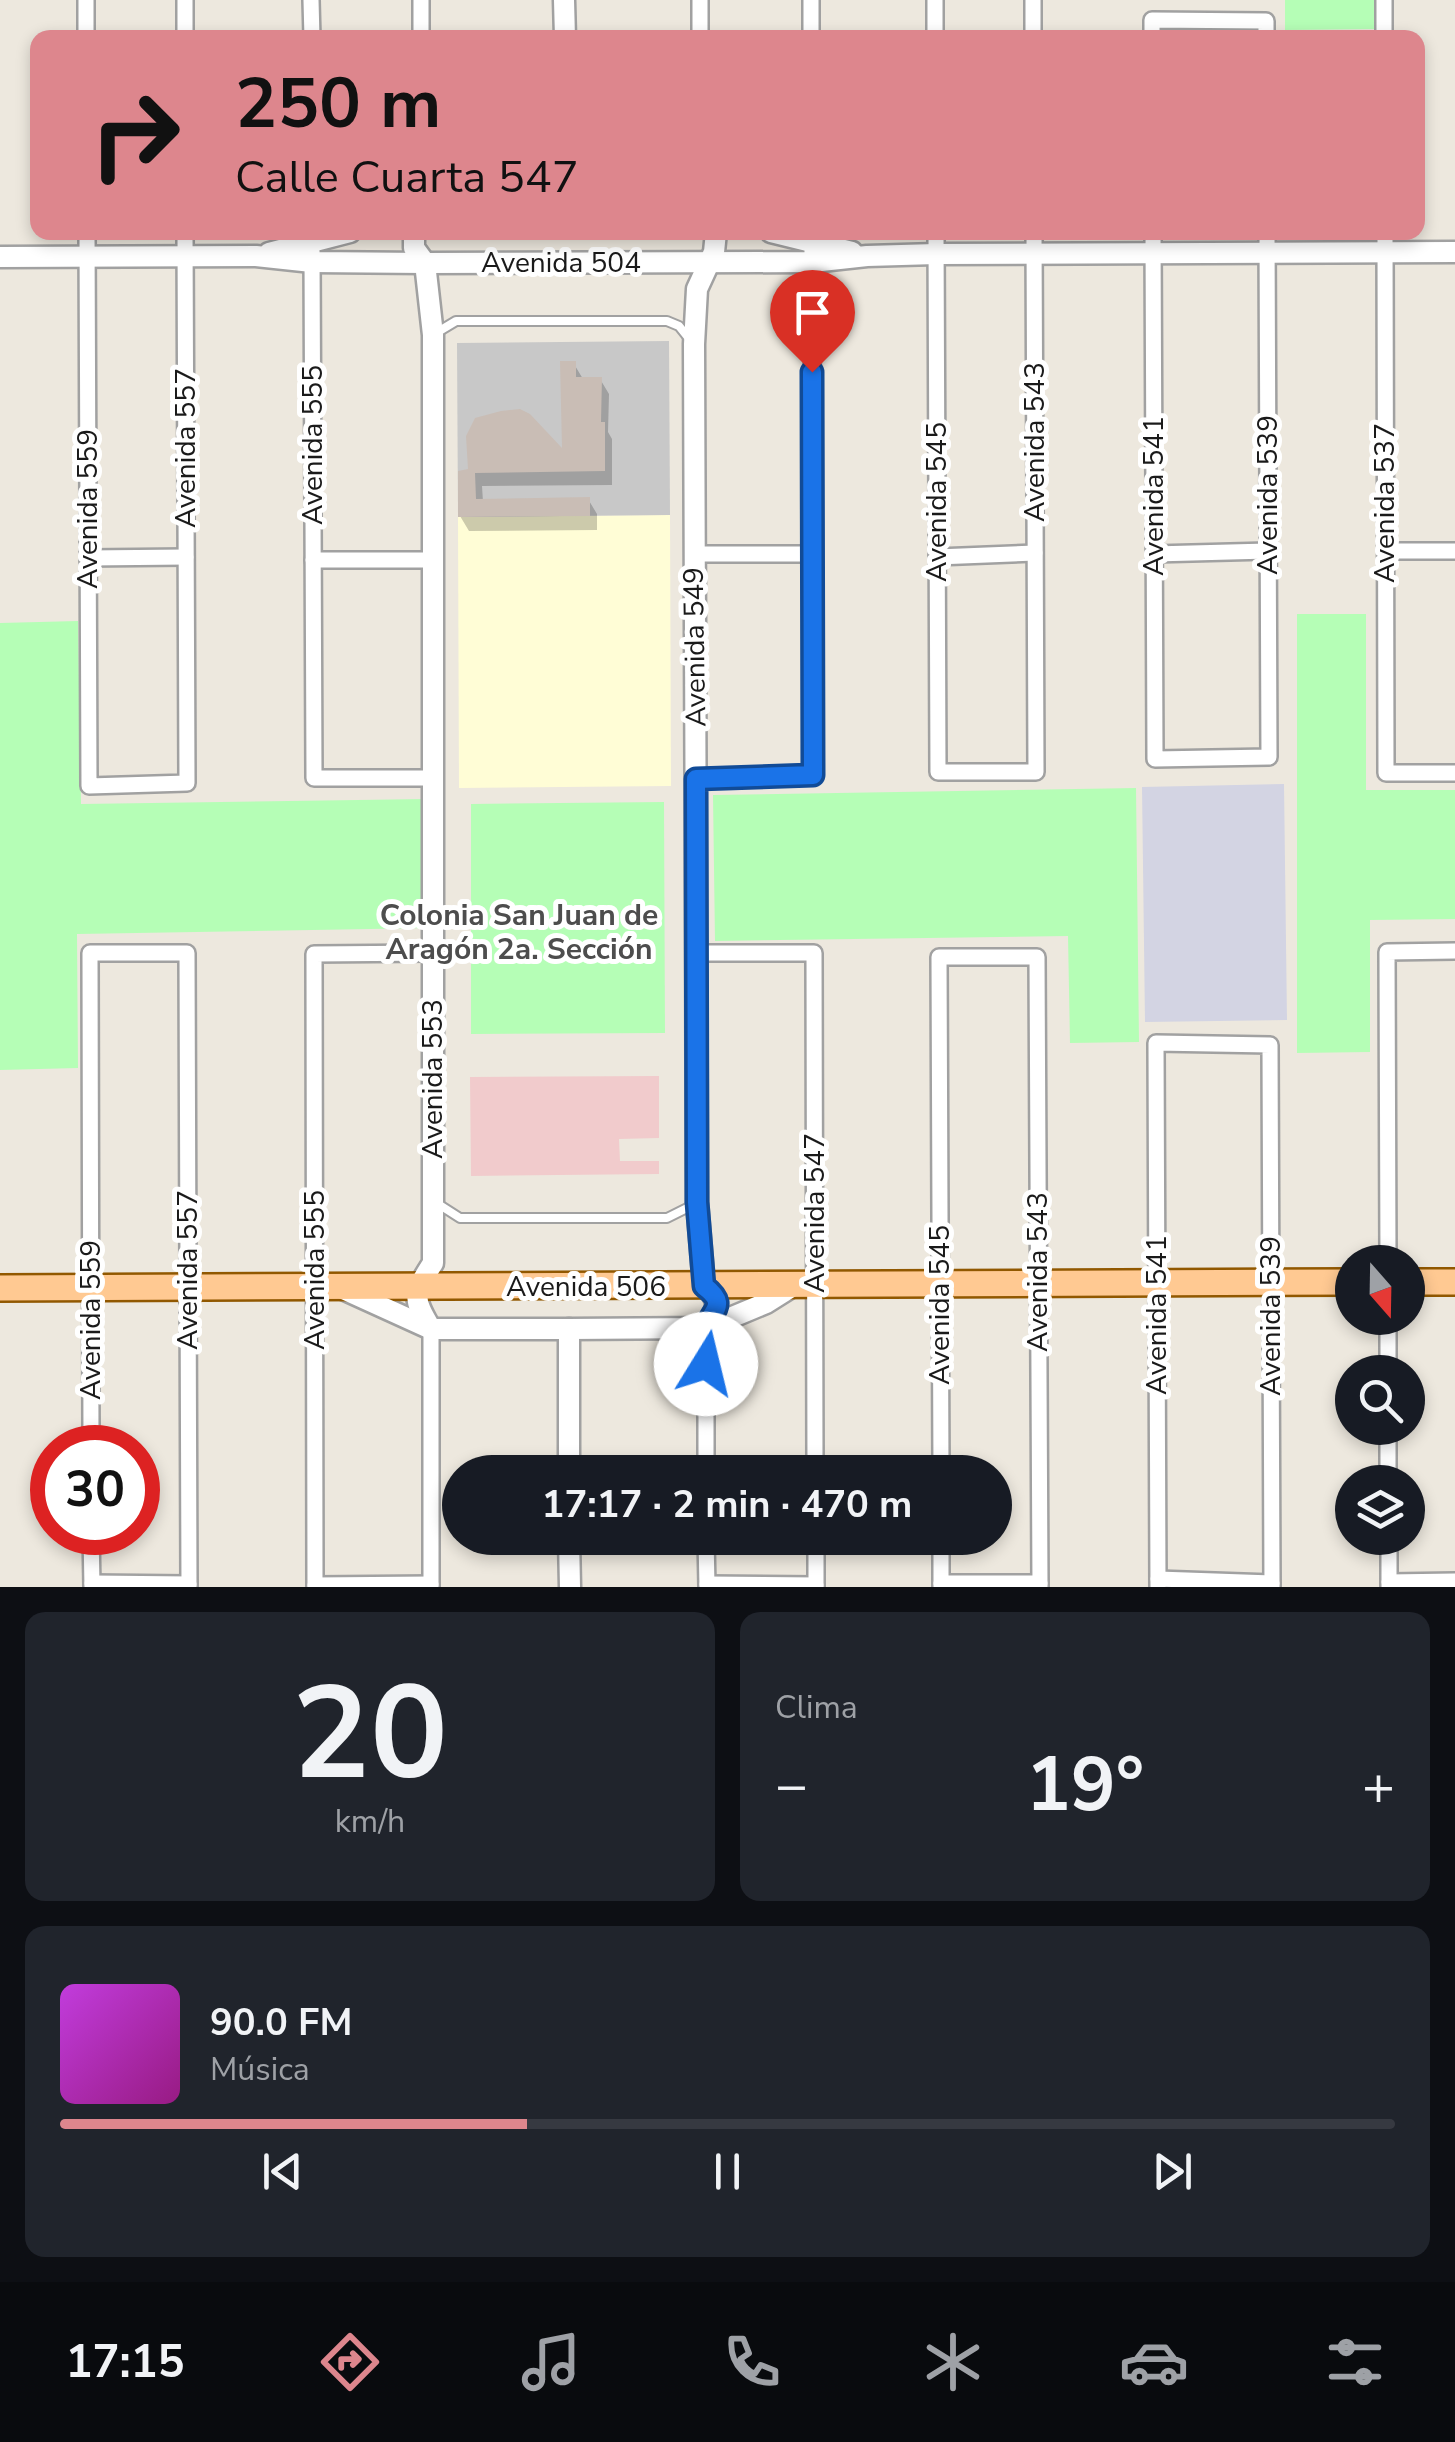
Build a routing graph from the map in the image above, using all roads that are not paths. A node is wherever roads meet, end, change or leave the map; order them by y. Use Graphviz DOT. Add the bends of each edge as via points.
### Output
graph roads {
  1 [pos="86,0"];
  2 [pos="184,0"];
  3 [pos="312,0"];
  4 [pos="421,0"];
  5 [pos="564,0"];
  6 [pos="700,0"];
  7 [pos="811,0"];
  8 [pos="935,0"];
  9 [pos="1033,0"];
  10 [pos="1384,0"];
  11 [pos="1152,29"];
  12 [pos="1266,29"];
  13 [pos="86,30"];
  14 [pos="185,30"];
  15 [pos="312,30"];
  16 [pos="421,30"];
  17 [pos="565,30"];
  18 [pos="700,30"];
  19 [pos="811,30"];
  20 [pos="935,30"];
  21 [pos="1033,30"];
  22 [pos="1384,30"];
  23 [pos="87,240"];
  24 [pos="185,240"];
  25 [pos="414,240"];
  26 [pos="716,240"];
  27 [pos="936,240"];
  28 [pos="1034,240"];
  29 [pos="1384,242"];
  30 [pos="1153,243"];
  31 [pos="1267,243"];
  32 [pos="312,245"];
  33 [pos="812,245"];
  34 [pos="1455,252"];
  35 [pos="936,254"];
  36 [pos="1034,254"];
  37 [pos="0,257"];
  38 [pos="87,257"];
  39 [pos="185,258"];
  40 [pos="710,262"];
  41 [pos="425,264"];
  42 [pos="434,334"];
  43 [pos="694,344"];
  44 [pos="1268,551"];
  45 [pos="1386,551"];
  46 [pos="1455,551"];
  47 [pos="1036,553"];
  48 [pos="694,554"];
  49 [pos="813,554"];
  50 [pos="1154,554"];
  51 [pos="186,557"];
  52 [pos="88,558"];
  53 [pos="937,558"];
  54 [pos="313,560"];
  55 [pos="433,560"];
  56 [pos="1155,759"];
  57 [pos="938,772"];
  58 [pos="1455,772"];
  59 [pos="433,778"];
  60 [pos="696,779"];
  61 [pos="89,786"];
  62 [pos="1455,951"];
  63 [pos="187,953"];
  64 [pos="433,953"];
  65 [pos="697,953"];
  66 [pos="939,957"];
  67 [pos="1156,1042"];
  68 [pos="433,1200"];
  69 [pos="697,1202"];
  70 [pos="1388,1245"];
  71 [pos="1157,1282"];
  72 [pos="1335,1282"];
  73 [pos="1425,1282"];
  74 [pos="1455,1282"];
  75 [pos="1038,1283"];
  76 [pos="1271,1283"];
  77 [pos="940,1284"];
  78 [pos="188,1286"];
  79 [pos="325,1286"];
  80 [pos="704,1286"];
  81 [pos="804,1286"];
  82 [pos="91,1287"];
  83 [pos="0,1288"];
  84 [pos="417,1288"];
  85 [pos="431,1328"];
  86 [pos="706,1328"];
  87 [pos="569,1330"];
  88 [pos="91,1425"];
  89 [pos="569,1455"];
  90 [pos="706,1455"];
  91 [pos="815,1455"];
  92 [pos="941,1455"];
  93 [pos="92,1555"];
  94 [pos="570,1555"];
  95 [pos="706,1555"];
  96 [pos="816,1555"];
  97 [pos="941,1555"];
  98 [pos="1388,1555"];
  99 [pos="1455,1581"];
  100 [pos="1158,1583"];
  101 [pos="1389,1584"];
  102 [pos="92,1585"];
  103 [pos="189,1585"];
  104 [pos="431,1585"];
  105 [pos="942,1585"];
  106 [pos="1040,1585"];
  107 [pos="1272,1585"];
  108 [pos="316,1586"];
  109 [pos="706,1586"];
  110 [pos="816,1586"];
  111 [pos="570,1587"];
  1 -- 13 [label="street"];
  2 -- 14 [label="street"];
  3 -- 15 [label="street"];
  4 -- 16 [label="street"];
  5 -- 17 [label="street"];
  6 -- 18 [label="street"];
  7 -- 19 [label="street"];
  8 -- 20 [label="street"];
  9 -- 21 [label="street"];
  10 -- 22 [label="street"];
  11 -- 12 [label="street"];
  23 -- 38 [label="street, Avenida 559"];
  24 -- 39 [label="street, Avenida 557"];
  25 -- 41 [label="street, Avenida 553"];
  26 -- 40 [label="street, Avenida 549"];
  27 -- 35 [label="street, Avenida 545"];
  28 -- 36 [label="street, Avenida 543"];
  29 -- 31 [label="street, Avenida 504"];
  29 -- 34 [label="street, Avenida 504"];
  29 -- 45 [label="street, Avenida 537"];
  30 -- 31 [label="street, Avenida 504"];
  30 -- 36 [label="street, Avenida 504"];
  30 -- 50 [label="street, Avenida 541"];
  31 -- 44 [label="street, Avenida 539"];
  32 -- 39 [label="street, Avenida 504" via="256,256"];
  32 -- 41 [label="street, Avenida 504"];
  32 -- 54 [label="street, Avenida 555"];
  33 -- 35 [label="street, Avenida 504" via="867,256"];
  33 -- 40 [label="street, Avenida 504"];
  33 -- 49 [label="street"];
  35 -- 36 [label="street, Avenida 504"];
  35 -- 53 [label="street, Avenida 545"];
  36 -- 47 [label="street, Avenida 543"];
  37 -- 38 [label="street, Avenida 504"];
  38 -- 39 [label="street, Avenida 504"];
  38 -- 52 [label="street, Avenida 559"];
  39 -- 51 [label="street, Avenida 557"];
  40 -- 41 [label="street, Avenida 504"];
  40 -- 43 [label="street, Avenida 549" via="697,288"];
  41 -- 42 [label="street, Avenida 553"];
  42 -- 43 [label="lane" via="456,322 667,321"];
  42 -- 55 [label="street, Avenida 553"];
  43 -- 48 [label="street, Avenida 549"];
  44 -- 50 [label="street"];
  44 -- 56 [label="street, Avenida 539" via="1269,757"];
  45 -- 46 [label="street"];
  45 -- 58 [label="street, Avenida 537" via="1386,773"];
  47 -- 53 [label="street"];
  47 -- 57 [label="street, Avenida 543" via="1036,772"];
  48 -- 49 [label="street"];
  48 -- 60 [label="street, Avenida 549"];
  49 -- 60 [label="street" via="813,775"];
  50 -- 56 [label="street, Avenida 541"];
  51 -- 52 [label="street"];
  51 -- 61 [label="street, Avenida 557" via="187,782"];
  52 -- 61 [label="street, Avenida 559"];
  53 -- 57 [label="street, Avenida 545"];
  54 -- 55 [label="street"];
  54 -- 59 [label="street, Avenida 555" via="314,778"];
  55 -- 59 [label="street, Avenida 553"];
  59 -- 64 [label="street, Avenida 553"];
  60 -- 65 [label="street, Avenida 549"];
  62 -- 70 [label="street" via="1387,952"];
  63 -- 78 [label="street, Avenida 557"];
  63 -- 82 [label="street, Avenida 559" via="90,952"];
  64 -- 68 [label="street, Avenida 553"];
  64 -- 79 [label="street, Avenida 555" via="314,954"];
  65 -- 69 [label="street, Avenida 549"];
  65 -- 81 [label="street, Avenida 547" via="814,953"];
  66 -- 75 [label="street, Avenida 543" via="1037,957"];
  66 -- 77 [label="street, Avenida 545"];
  67 -- 71 [label="street, Avenida 541"];
  67 -- 76 [label="street, Avenida 539" via="1270,1046"];
  68 -- 69 [label="lane" via="460,1218 668,1218"];
  68 -- 84 [label="street, Avenida 553" via="433,1263"];
  69 -- 80 [label="street, Avenida 549"];
  71 -- 75 [label="main road, Avenida 506"];
  71 -- 76 [label="main road, Avenida 506"];
  71 -- 100 [label="street, Avenida 541"];
  72 -- 76 [label="main road, Avenida 506"];
  73 -- 74 [label="main road"];
  75 -- 77 [label="main road, Avenida 506"];
  75 -- 106 [label="street, Avenida 543"];
  76 -- 107 [label="street, Avenida 539"];
  77 -- 81 [label="main road, Avenida 506"];
  77 -- 92 [label="street, Avenida 545"];
  78 -- 79 [label="main road, Avenida 506"];
  78 -- 82 [label="main road, Avenida 506"];
  78 -- 103 [label="street, Avenida 557"];
  79 -- 84 [label="main road, Avenida 506"];
  79 -- 85 [label="street"];
  79 -- 108 [label="street, Avenida 555"];
  80 -- 81 [label="main road, Avenida 506"];
  80 -- 84 [label="main road, Avenida 506"];
  80 -- 86 [label="street, Avenida 549" via="717,1302"];
  81 -- 86 [label="street"];
  81 -- 91 [label="street, Avenida 547"];
  82 -- 83 [label="main road, Avenida 506"];
  82 -- 88 [label="street, Avenida 559"];
  84 -- 85 [label="street" via="417,1304"];
  85 -- 87 [label="street"];
  85 -- 104 [label="street"];
  86 -- 87 [label="street"];
  86 -- 90 [label="street"];
  87 -- 89 [label="street"];
  93 -- 102 [label="street"];
  94 -- 111 [label="street"];
  95 -- 109 [label="street"];
  96 -- 110 [label="street"];
  97 -- 105 [label="street"];
  98 -- 101 [label="street"];
  99 -- 101 [label="street"];
  100 -- 107 [label="street"];
  102 -- 103 [label="street"];
  104 -- 108 [label="street"];
  105 -- 106 [label="street"];
  109 -- 110 [label="street"];
}
